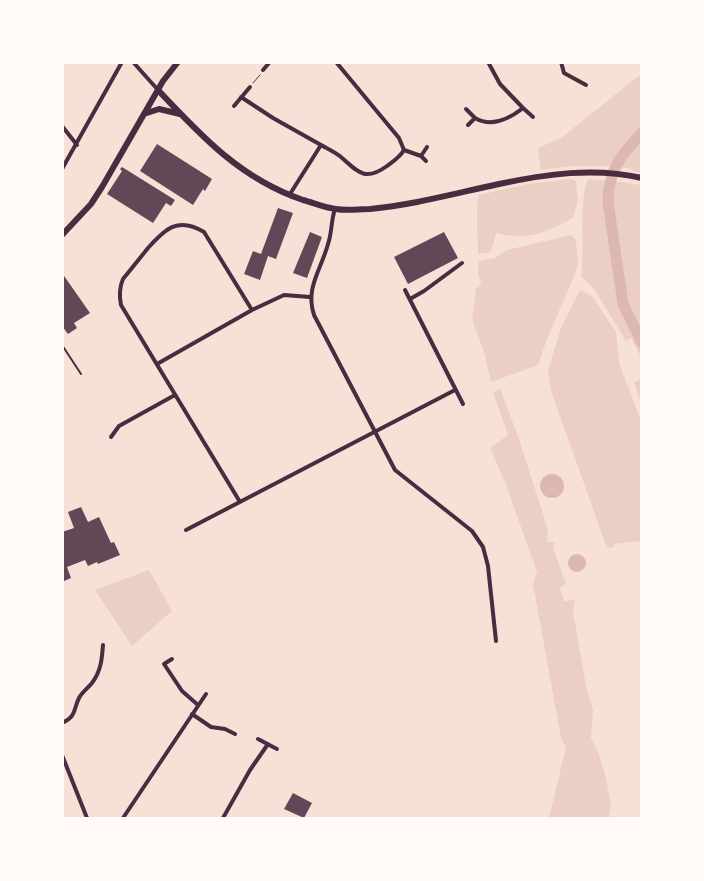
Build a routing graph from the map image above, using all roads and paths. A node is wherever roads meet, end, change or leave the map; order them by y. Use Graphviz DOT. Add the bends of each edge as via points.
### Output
graph roads {
  1 [pos="122,62"];
  2 [pos="133,62"];
  3 [pos="178,62"];
  4 [pos="336,62"];
  5 [pos="469,62"];
  6 [pos="488,62"];
  7 [pos="561,62"];
  8 [pos="269,63"];
  9 [pos="263,70"];
  10 [pos="586,85"];
  11 [pos="250,87"];
  12 [pos="158,90"];
  13 [pos="241,97"];
  14 [pos="234,106"];
  15 [pos="523,108"];
  16 [pos="466,109"];
  17 [pos="144,114"];
  18 [pos="180,114"];
  19 [pos="533,117"];
  20 [pos="475,118"];
  21 [pos="468,125"];
  22 [pos="62,126"];
  23 [pos="76,145"];
  24 [pos="321,145"];
  25 [pos="427,147"];
  26 [pos="404,150"];
  27 [pos="421,156"];
  28 [pos="426,161"];
  29 [pos="62,169"];
  30 [pos="642,178"];
  31 [pos="289,195"];
  32 [pos="335,209"];
  33 [pos="62,235"];
  34 [pos="462,263"];
  35 [pos="405,290"];
  36 [pos="310,297"];
  37 [pos="410,299"];
  38 [pos="252,310"];
  39 [pos="62,345"];
  40 [pos="157,364"];
  41 [pos="81,374"];
  42 [pos="455,390"];
  43 [pos="175,395"];
  44 [pos="463,404"];
  45 [pos="375,431"];
  46 [pos="111,436"];
  47 [pos="240,502"];
  48 [pos="186,530"];
  49 [pos="496,641"];
  50 [pos="103,645"];
  51 [pos="172,659"];
  52 [pos="206,694"];
  53 [pos="198,705"];
  54 [pos="192,714"];
  55 [pos="62,723"];
  56 [pos="235,734"];
  57 [pos="258,739"];
  58 [pos="268,744"];
  59 [pos="277,749"];
  60 [pos="62,755"];
  61 [pos="87,818"];
  62 [pos="123,818"];
  63 [pos="223,818"];
  1 -- 23 [label="street"];
  2 -- 12 [label="street"];
  3 -- 12 [label="main road"];
  4 -- 26 [label="street" via="399,138"];
  5 -- 6 [label="street"];
  6 -- 15 [label="street" via="500,84"];
  7 -- 10 [label="street" via="564,73"];
  8 -- 9 [label="street"];
  9 -- 11 [label="path"];
  11 -- 13 [label="street"];
  12 -- 17 [label="main road"];
  12 -- 18 [label="main road"];
  13 -- 14 [label="street"];
  13 -- 24 [label="street"];
  15 -- 19 [label="street"];
  15 -- 20 [label="street" via="512,117 490,123"];
  16 -- 20 [label="street"];
  17 -- 18 [label="main road" via="159,109"];
  17 -- 33 [label="main road" via="91,204"];
  18 -- 31 [label="main road" via="232,162 261,182"];
  20 -- 21 [label="street"];
  22 -- 23 [label="street"];
  23 -- 29 [label="street"];
  24 -- 26 [label="street" via="360,173 369,175 377,173"];
  24 -- 31 [label="street"];
  25 -- 27 [label="street"];
  26 -- 27 [label="street"];
  27 -- 28 [label="street"];
  30 -- 32 [label="main road" via="604,172 558,174 525,178 392,207"];
  31 -- 32 [label="main road"];
  32 -- 36 [label="street" via="329,243"];
  34 -- 37 [label="street"];
  35 -- 37 [label="street"];
  36 -- 38 [label="street" via="284,296"];
  36 -- 45 [label="street" via="314,316"];
  37 -- 42 [label="street"];
  38 -- 40 [label="street"];
  38 -- 40 [label="street" via="204,232 190,225 165,230 123,279 119,292 121,306"];
  39 -- 41 [label="lane"];
  40 -- 43 [label="street"];
  42 -- 44 [label="street"];
  42 -- 45 [label="street"];
  43 -- 46 [label="street" via="119,426"];
  43 -- 47 [label="street"];
  45 -- 47 [label="street"];
  45 -- 49 [label="street" via="395,470 472,531 483,547"];
  47 -- 48 [label="street"];
  50 -- 55 [label="street" via="102,665 80,695 70,719"];
  51 -- 53 [label="street" via="164,664 182,691"];
  52 -- 53 [label="street"];
  53 -- 54 [label="street"];
  54 -- 56 [label="street" via="211,727 225,728"];
  54 -- 62 [label="street"];
  57 -- 58 [label="street"];
  58 -- 59 [label="street"];
  58 -- 63 [label="street"];
  60 -- 61 [label="street"];
}
